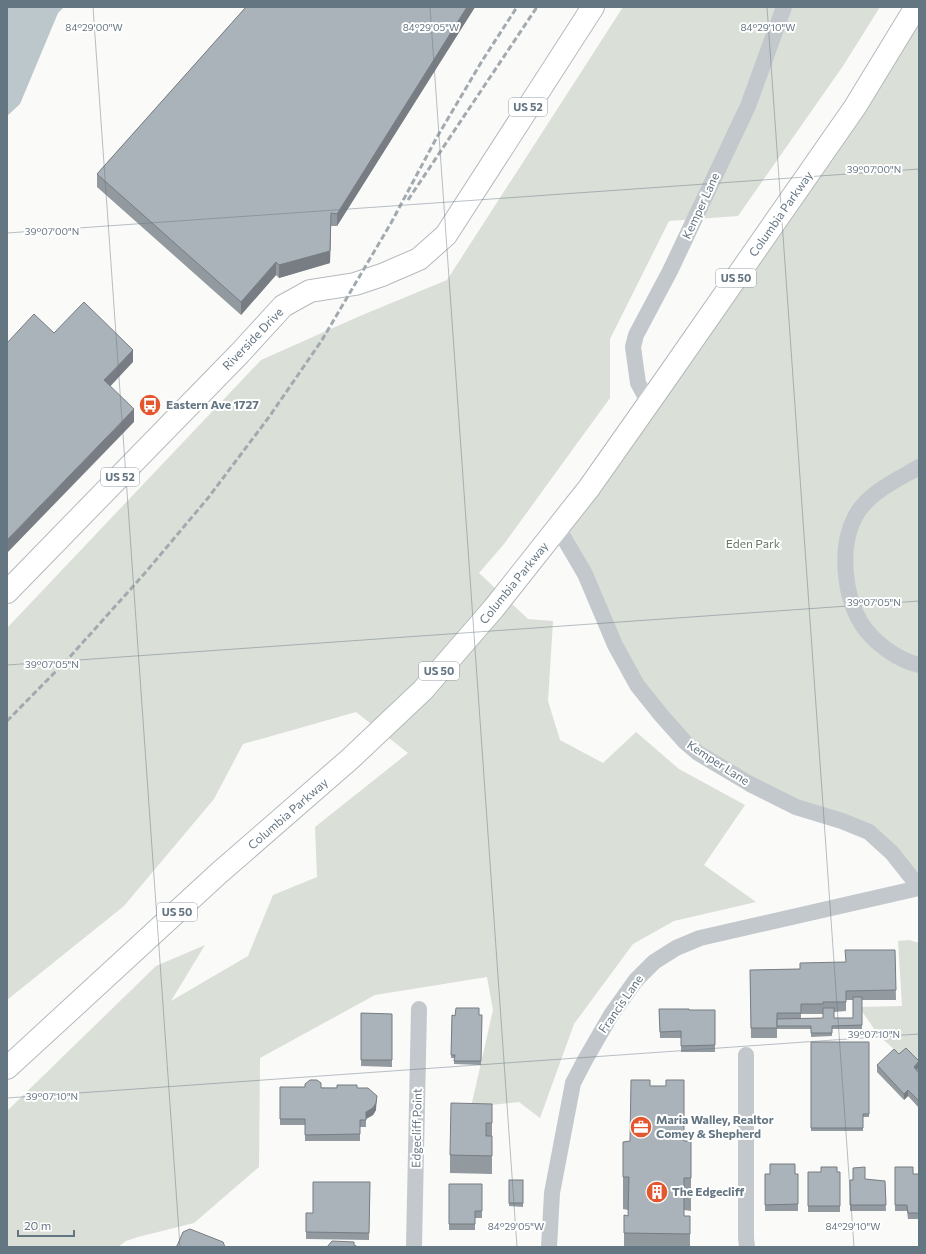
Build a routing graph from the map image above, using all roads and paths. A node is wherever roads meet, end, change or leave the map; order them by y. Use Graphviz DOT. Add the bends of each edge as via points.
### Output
graph roads {
  1 [pos="593,7"];
  2 [pos="784,7"];
  3 [pos="916,7"];
  4 [pos="649,403"];
  5 [pos="919,467"];
  6 [pos="558,528"];
  7 [pos="7,592"];
  8 [pos="919,665"];
  9 [pos="919,887"];
  10 [pos="419,1009"];
  11 [pos="746,1055"];
  12 [pos="7,1068"];
  13 [pos="414,1247"];
  14 [pos="548,1247"];
  15 [pos="747,1247"];
  1 -- 7 [label="main road, Riverside Drive / US 52" via="446,235 419,259 355,284 310,291 283,306"];
  2 -- 4 [label="street, Kemper Lane" via="748,106 670,271 636,336 633,347 638,383"];
  3 -- 4 [label="main road, Columbia Parkway / US 50" via="855,107"];
  4 -- 6 [label="main road, Columbia Parkway / US 50"];
  5 -- 8 [label="street" via="870,498 855,517 847,539 846,556 849,592 861,622 878,642 892,653"];
  6 -- 9 [label="street, Kemper Lane" via="585,574 615,646 637,685 685,742 698,753 750,784 796,807 869,832 892,852"];
  6 -- 12 [label="main road, Columbia Parkway / US 50" via="494,608 422,690 350,759 219,873"];
  9 -- 14 [label="street, Francis Lane" via="700,938 676,948 654,962 611,1015 573,1083 552,1193"];
  10 -- 13 [label="street, Edgecliff Point"];
  11 -- 15 [label="street"];
}
